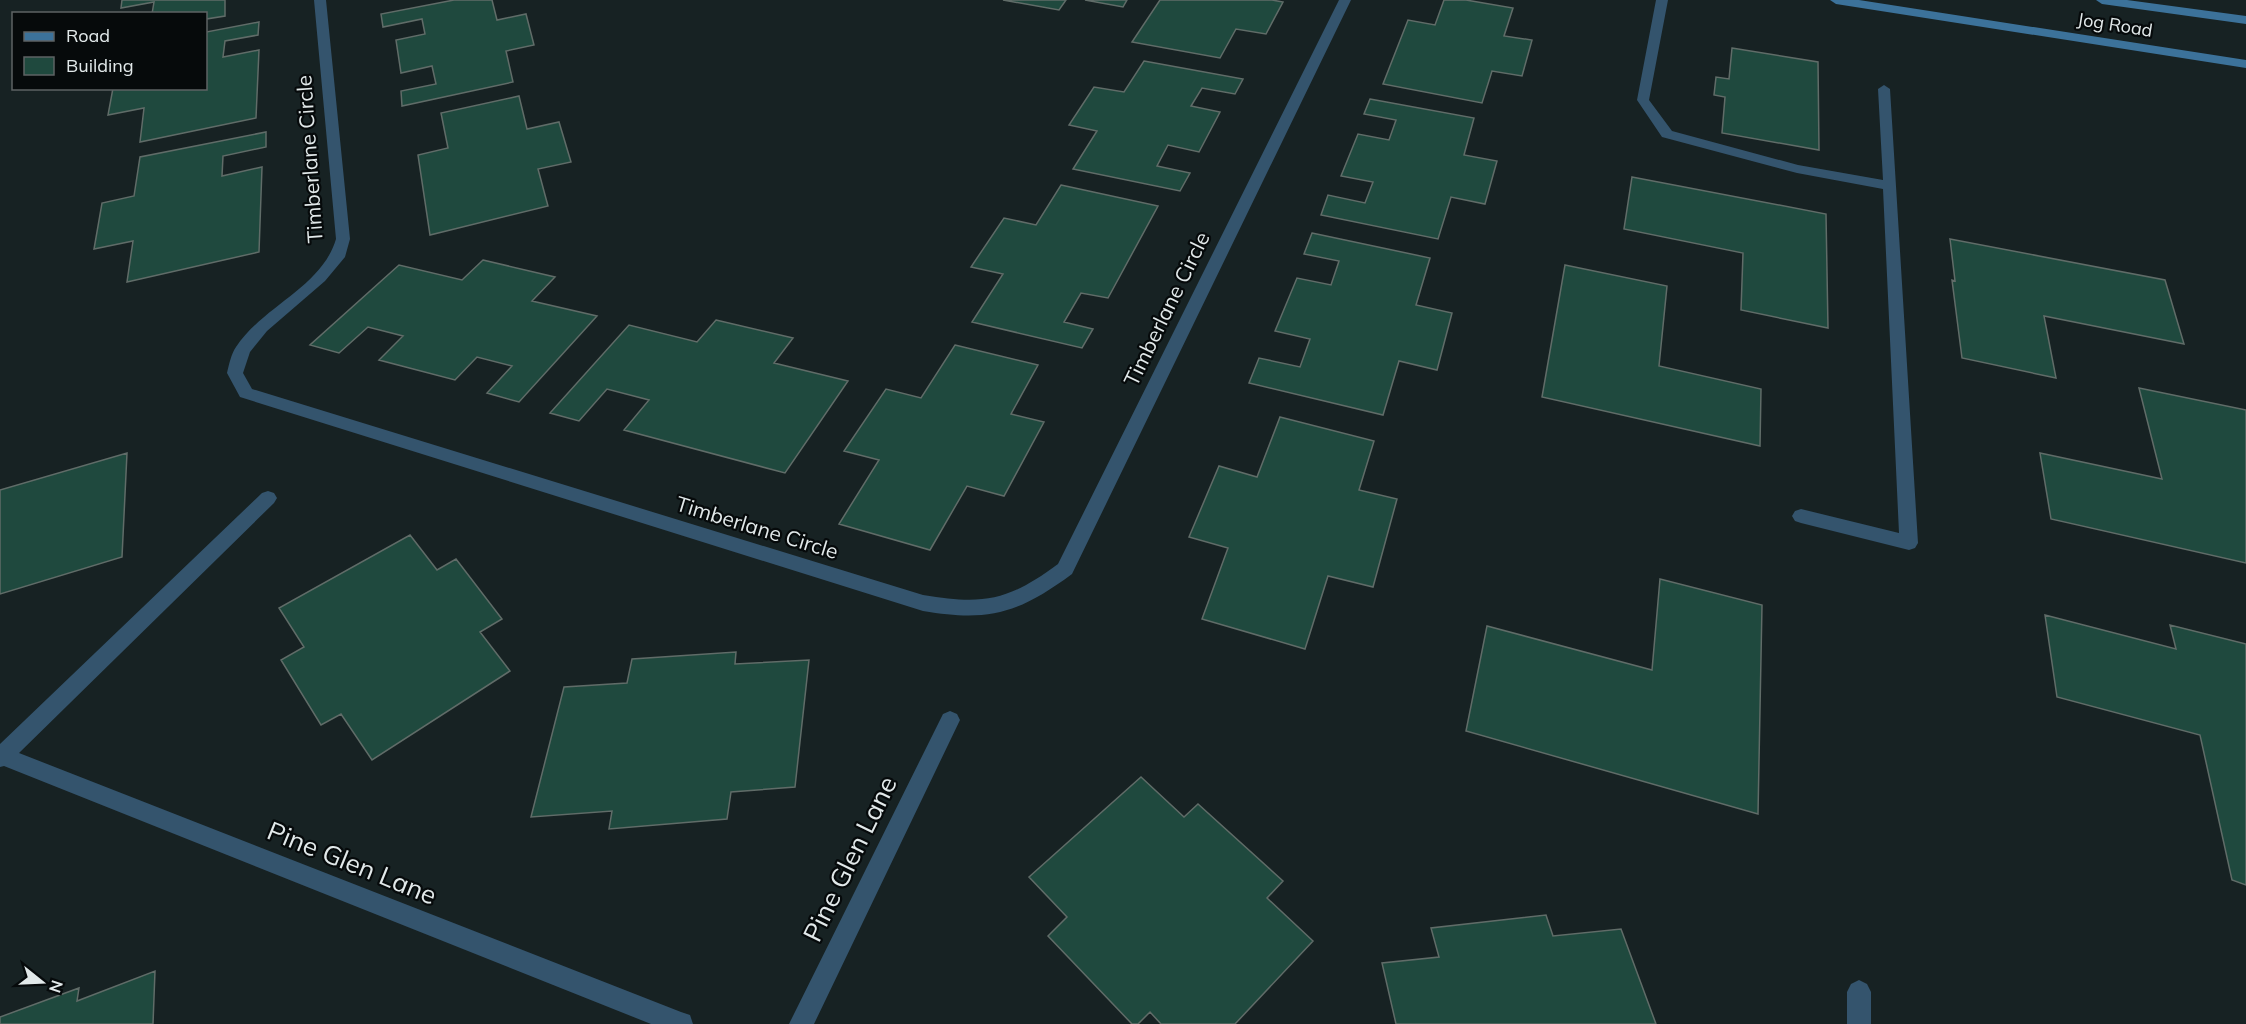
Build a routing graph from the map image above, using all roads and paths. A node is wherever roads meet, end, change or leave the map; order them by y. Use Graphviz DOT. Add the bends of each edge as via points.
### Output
graph roads {
  1 [pos="320,0"];
  2 [pos="1345,0"];
  3 [pos="1662,0"];
  4 [pos="1836,0"];
  5 [pos="2103,0"];
  6 [pos="2246,20"];
  7 [pos="2246,64"];
  8 [pos="1884,89"];
  9 [pos="1890,186"];
  10 [pos="268,498"];
  11 [pos="1801,516"];
  12 [pos="950,720"];
  13 [pos="1,756"];
  14 [pos="1859,992"];
  15 [pos="681,1024"];
  16 [pos="801,1024"];
  17 [pos="1859,1024"];
  1 -- 2 [label="street, Timberlane Circle" via="343,239 338,257 320,278 261,327 242,350 235,373 246,393 923,603 962,609 1001,605 1036,591 1065,569"];
  3 -- 9 [label="street" via="1643,100 1667,134 1797,169"];
  4 -- 7 [label="main road, Jog Road"];
  5 -- 6 [label="main road, Jog Road"];
  8 -- 9 [label="street"];
  9 -- 11 [label="street" via="1909,543"];
  10 -- 13 [label="street, Pine Glen Lane"];
  12 -- 16 [label="street, Pine Glen Lane"];
  13 -- 15 [label="street, Pine Glen Lane"];
  14 -- 17 [label="street"];
}
